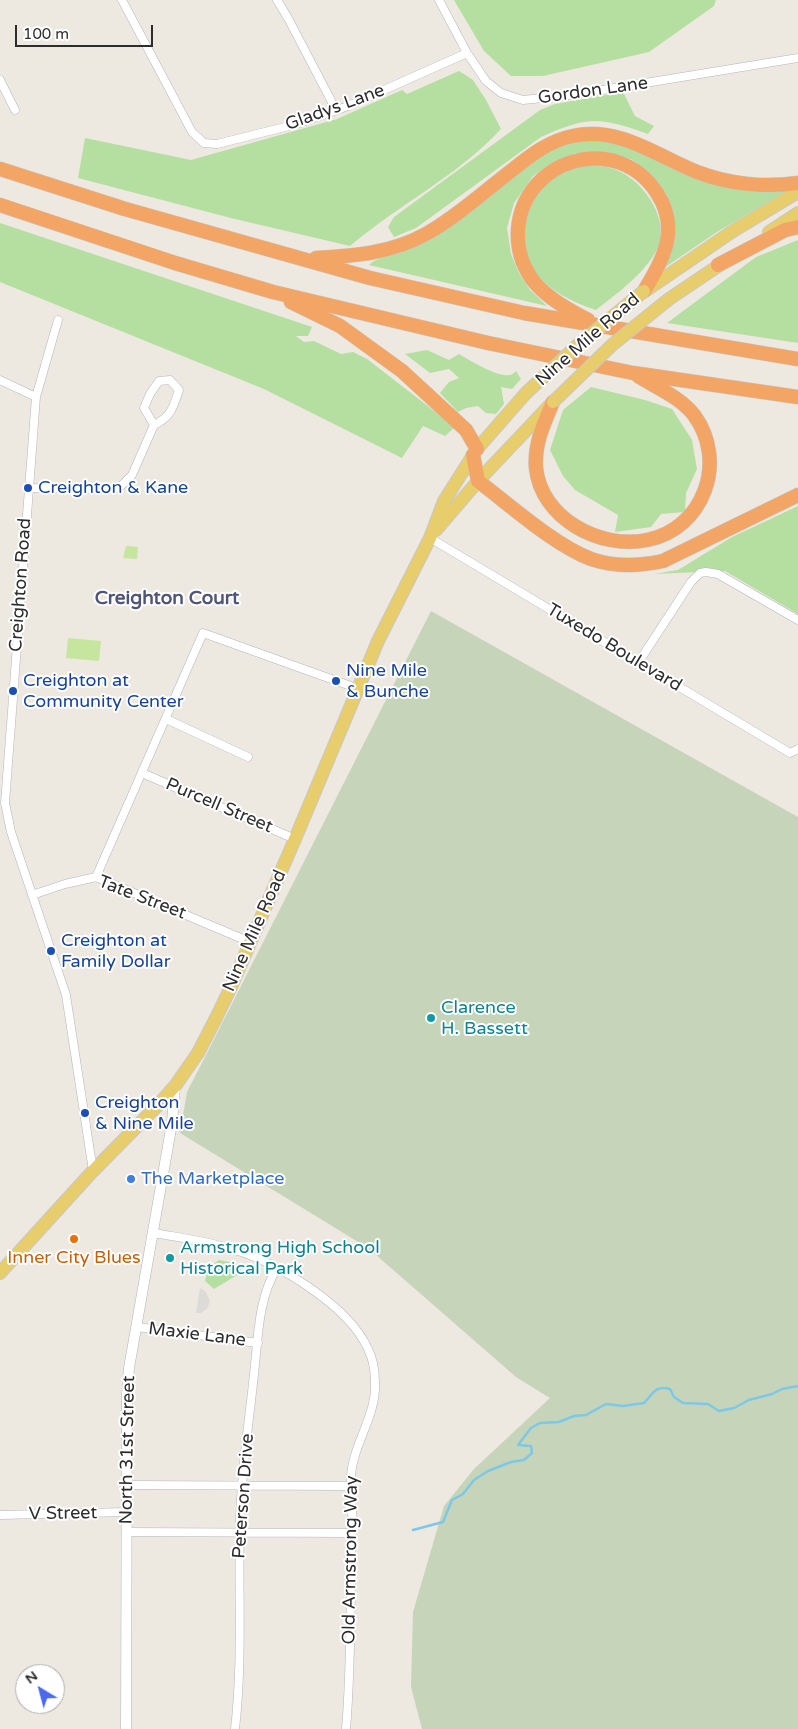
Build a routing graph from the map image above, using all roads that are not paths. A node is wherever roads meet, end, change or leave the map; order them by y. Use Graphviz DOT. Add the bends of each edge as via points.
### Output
graph roads {
  1 [pos="122,0"];
  2 [pos="277,0"];
  3 [pos="438,0"];
  4 [pos="467,53"];
  5 [pos="798,58"];
  6 [pos="0,80"];
  7 [pos="15,110"];
  8 [pos="336,110"];
  9 [pos="0,169"];
  10 [pos="798,183"];
  11 [pos="798,192"];
  12 [pos="0,205"];
  13 [pos="798,213"];
  14 [pos="798,227"];
  15 [pos="306,259"];
  16 [pos="718,266"];
  17 [pos="644,291"];
  18 [pos="273,292"];
  19 [pos="58,320"];
  20 [pos="600,326"];
  21 [pos="798,359"];
  22 [pos="633,373"];
  23 [pos="0,380"];
  24 [pos="36,397"];
  25 [pos="798,397"];
  26 [pos="553,402"];
  27 [pos="154,425"];
  28 [pos="475,452"];
  29 [pos="478,480"];
  30 [pos="28,488"];
  31 [pos="798,496"];
  32 [pos="430,538"];
  33 [pos="798,620"];
  34 [pos="638,663"];
  35 [pos="358,689"];
  36 [pos="166,719"];
  37 [pos="798,749"];
  38 [pos="248,757"];
  39 [pos="142,773"];
  40 [pos="295,839"];
  41 [pos="96,877"];
  42 [pos="32,895"];
  43 [pos="250,942"];
  44 [pos="175,1086"];
  45 [pos="93,1171"];
  46 [pos="154,1233"];
  47 [pos="277,1268"];
  48 [pos="0,1273"];
  49 [pos="137,1327"];
  50 [pos="258,1343"];
  51 [pos="127,1486"];
  52 [pos="241,1486"];
  53 [pos="351,1486"];
  54 [pos="126,1512"];
  55 [pos="0,1515"];
  56 [pos="126,1532"];
  57 [pos="239,1532"];
  58 [pos="351,1533"];
  59 [pos="126,1729"];
  60 [pos="235,1729"];
  61 [pos="346,1729"];
  1 -- 8 [label="street, Gladys Lane" via="192,132 204,143 217,144 242,138"];
  2 -- 8 [label="street"];
  3 -- 4 [label="street, Gordon Lane"];
  4 -- 5 [label="street, Gordon Lane" via="500,93 530,100"];
  4 -- 8 [label="street, Gladys Lane"];
  6 -- 7 [label="street"];
  9 -- 15 [label="highway"];
  10 -- 15 [label="highway" via="725,181 615,136 594,133 573,136 536,151 436,229 414,241 374,252"];
  11 -- 17 [label="main road, Nine Mile Road"];
  12 -- 18 [label="highway"];
  13 -- 16 [label="main road, Nine Mile Road"];
  14 -- 16 [label="highway" via="785,230"];
  15 -- 20 [label="highway" via="370,278 479,303"];
  16 -- 26 [label="main road, Nine Mile Road, bridge" via="669,299 612,345"];
  17 -- 20 [label="highway" via="664,257 668,231 664,208 650,183 632,168 601,158 570,162 547,174 528,195 520,214 518,234 522,259 534,281 553,299"];
  17 -- 28 [label="main road, Nine Mile Road, bridge" via="526,393"];
  18 -- 22 [label="highway" via="488,343"];
  18 -- 28 [label="highway" via="340,326 402,371 466,430"];
  19 -- 24 [label="street, Creighton Road"];
  20 -- 21 [label="highway"];
  22 -- 25 [label="highway"];
  22 -- 26 [label="highway" via="674,397 690,411 704,434 710,454 705,492 696,508 674,530 659,537 616,541 578,528 554,509 543,492 536,467 538,441"];
  23 -- 24 [label="street"];
  24 -- 30 [label="street, Creighton Road"];
  26 -- 29 [label="main road, Nine Mile Road"];
  27 -- 27 [label="street" via="164,420 173,408 179,390 170,380 159,381 144,408"];
  27 -- 30 [label="street" via="132,475 120,487"];
  28 -- 29 [label="highway"];
  28 -- 32 [label="main road, Nine Mile Road" via="444,501"];
  29 -- 31 [label="highway" via="558,542 590,558 629,565 651,564 674,557"];
  29 -- 32 [label="main road, Nine Mile Road"];
  30 -- 42 [label="street, Creighton Road" via="5,803"];
  32 -- 34 [label="street, Tuxedo Boulevard"];
  32 -- 35 [label="main road, Nine Mile Road" via="397,601"];
  33 -- 34 [label="street" via="718,574 706,572 696,576"];
  34 -- 37 [label="street, Tuxedo Boulevard" via="790,754"];
  35 -- 36 [label="street" via="203,633"];
  35 -- 40 [label="main road, Nine Mile Road"];
  36 -- 38 [label="street"];
  36 -- 39 [label="street"];
  39 -- 40 [label="street, Purcell Street"];
  39 -- 41 [label="street"];
  40 -- 43 [label="main road, Nine Mile Road"];
  41 -- 42 [label="street, Tate Street"];
  41 -- 43 [label="street, Tate Street"];
  42 -- 45 [label="street, Creighton Road" via="66,995"];
  43 -- 44 [label="main road, Nine Mile Road" via="198,1053"];
  44 -- 45 [label="main road, Nine Mile Road"];
  44 -- 46 [label="street, North 31st Street" via="173,1122"];
  45 -- 48 [label="main road, Nine Mile Road"];
  46 -- 47 [label="street, Old Armstrong Way" via="226,1247"];
  46 -- 49 [label="street, North 31st Street"];
  47 -- 50 [label="street, Peterson Drive" via="265,1295"];
  47 -- 53 [label="street, Old Armstrong Way" via="326,1301 354,1327 369,1350 375,1390 352,1469"];
  49 -- 50 [label="street, Maxie Lane"];
  49 -- 51 [label="street, North 31st Street" via="127,1394"];
  50 -- 52 [label="street, Peterson Drive"];
  51 -- 52 [label="street"];
  51 -- 54 [label="street, North 31st Street"];
  52 -- 53 [label="street"];
  52 -- 57 [label="street, Peterson Drive"];
  53 -- 58 [label="street, Old Armstrong Way"];
  54 -- 55 [label="street, V Street"];
  54 -- 56 [label="street, North 31st Street"];
  56 -- 57 [label="street"];
  56 -- 59 [label="street, North 31st Street"];
  57 -- 58 [label="street"];
  57 -- 60 [label="street, Peterson Drive" via="240,1658"];
  58 -- 61 [label="street, Old Armstrong Way"];
}
